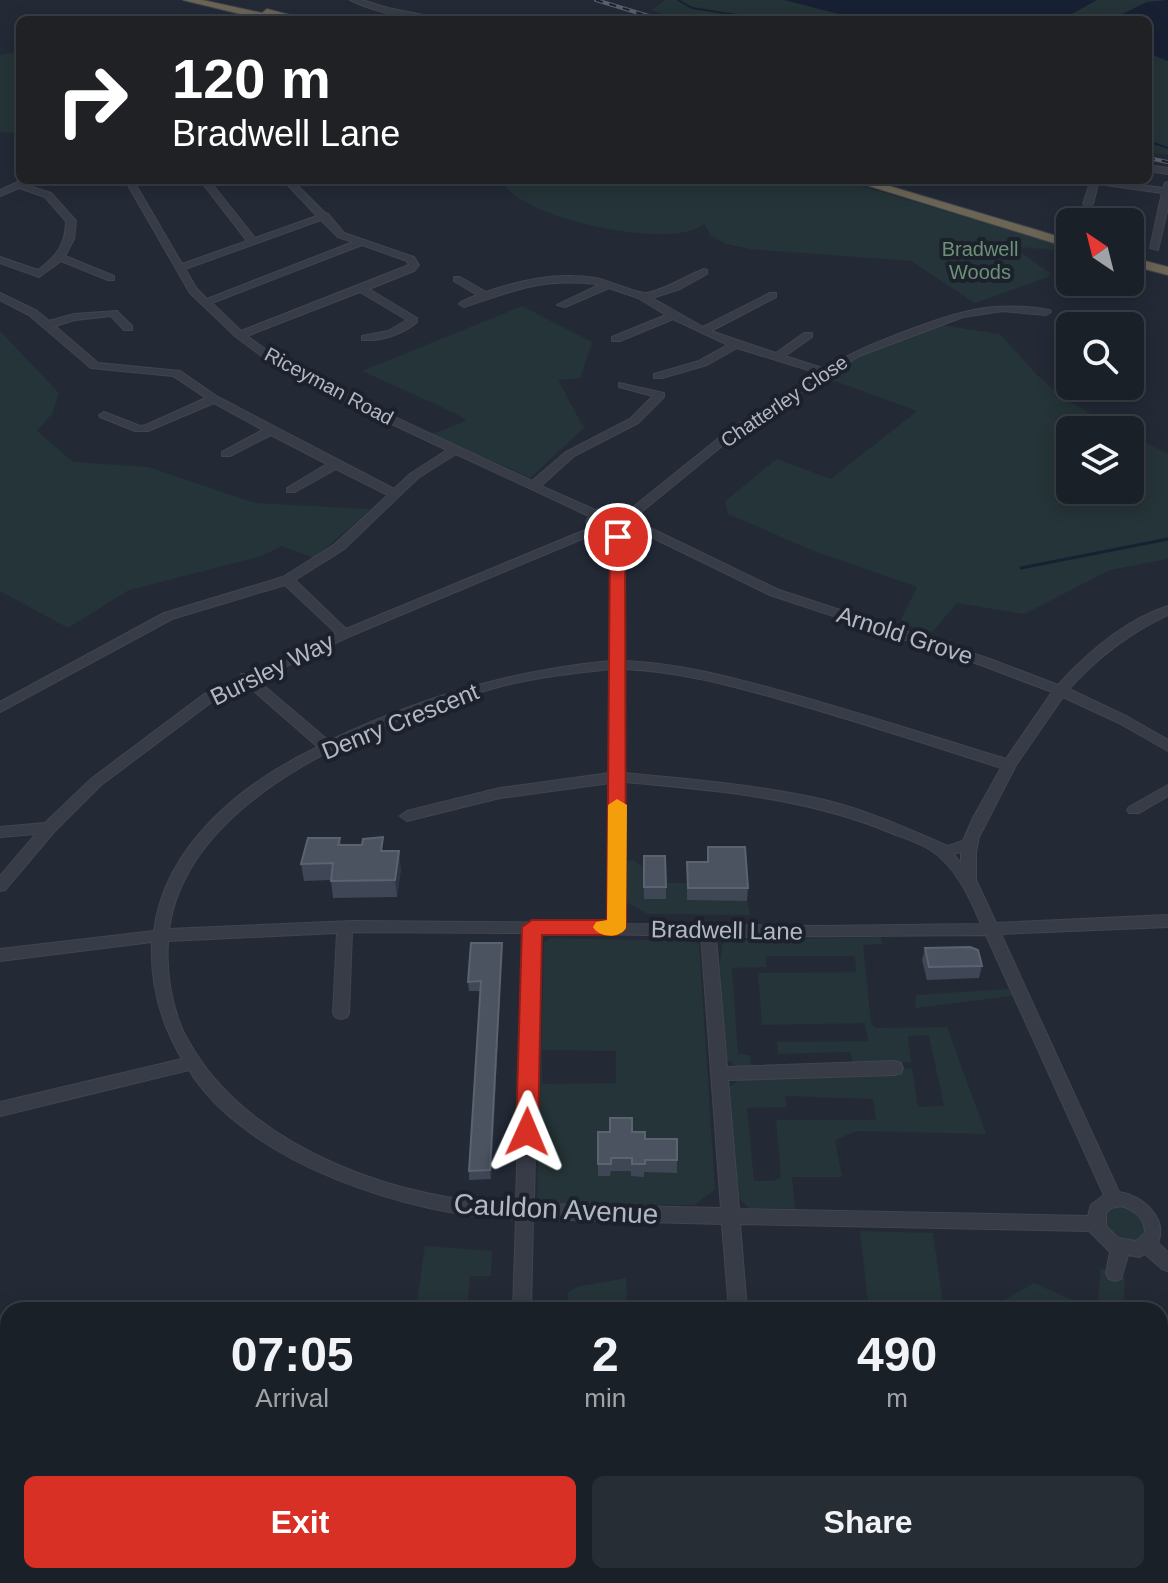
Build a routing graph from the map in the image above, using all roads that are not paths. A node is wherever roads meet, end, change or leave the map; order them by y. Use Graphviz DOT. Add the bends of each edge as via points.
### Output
graph roads {
  1 [pos="181,0"];
  2 [pos="188,0"];
  3 [pos="212,0"];
  4 [pos="354,0"];
  5 [pos="227,4"];
  6 [pos="267,16"];
  7 [pos="286,16"];
  8 [pos="294,16"];
  9 [pos="422,16"];
  10 [pos="131,184"];
  11 [pos="207,184"];
  12 [pos="291,184"];
  13 [pos="869,184"];
  14 [pos="892,184"];
  15 [pos="1090,184"];
  16 [pos="1119,184"];
  17 [pos="18,185"];
  18 [pos="1167,189"];
  19 [pos="0,193"];
  20 [pos="1088,204"];
  21 [pos="325,216"];
  22 [pos="1056,233"];
  23 [pos="1056,240"];
  24 [pos="253,242"];
  25 [pos="360,243"];
  26 [pos="1155,248"];
  27 [pos="61,258"];
  28 [pos="1144,258"];
  29 [pos="0,260"];
  30 [pos="537,264"];
  31 [pos="1168,264"];
  32 [pos="1144,265"];
  33 [pos="179,268"];
  34 [pos="1168,271"];
  35 [pos="704,272"];
  36 [pos="111,278"];
  37 [pos="457,279"];
  38 [pos="537,279"];
  39 [pos="609,284"];
  40 [pos="362,289"];
  41 [pos="484,295"];
  42 [pos="0,296"];
  43 [pos="643,297"];
  44 [pos="771,299"];
  45 [pos="204,303"];
  46 [pos="464,304"];
  47 [pos="562,305"];
  48 [pos="1046,312"];
  49 [pos="675,315"];
  50 [pos="48,325"];
  51 [pos="128,328"];
  52 [pos="704,331"];
  53 [pos="240,335"];
  54 [pos="366,338"];
  55 [pos="616,339"];
  56 [pos="807,339"];
  57 [pos="739,343"];
  58 [pos="779,356"];
  59 [pos="822,371"];
  60 [pos="658,376"];
  61 [pos="623,385"];
  62 [pos="214,399"];
  63 [pos="110,416"];
  64 [pos="272,430"];
  65 [pos="454,450"];
  66 [pos="226,454"];
  67 [pos="336,464"];
  68 [pos="534,486"];
  69 [pos="291,490"];
  70 [pos="395,494"];
  71 [pos="633,513"];
  72 [pos="595,522"];
  73 [pos="640,527"];
  74 [pos="618,537"];
  75 [pos="287,580"];
  76 [pos="1168,610"];
  77 [pos="344,634"];
  78 [pos="617,665"];
  79 [pos="246,677"];
  80 [pos="1062,688"];
  81 [pos="0,708"];
  82 [pos="1168,746"];
  83 [pos="328,748"];
  84 [pos="1008,765"];
  85 [pos="618,777"];
  86 [pos="1168,790"];
  87 [pos="1134,810"];
  88 [pos="407,816"];
  89 [pos="49,828"];
  90 [pos="0,832"];
  91 [pos="970,844"];
  92 [pos="939,849"];
  93 [pos="969,880"];
  94 [pos="0,886"];
  95 [pos="1167,924"];
  96 [pos="345,927"];
  97 [pos="532,927"];
  98 [pos="617,928"];
  99 [pos="991,929"];
  100 [pos="708,931"];
  101 [pos="160,938"];
  102 [pos="0,955"];
  103 [pos="341,1013"];
  104 [pos="191,1063"];
  105 [pos="895,1068"];
  106 [pos="721,1074"];
  107 [pos="0,1109"];
  108 [pos="1114,1199"];
  109 [pos="525,1212"];
  110 [pos="730,1215"];
  111 [pos="1160,1220"];
  112 [pos="1095,1224"];
  113 [pos="1147,1245"];
  114 [pos="1120,1248"];
  115 [pos="1168,1263"];
  116 [pos="1115,1273"];
  117 [pos="522,1302"];
  118 [pos="737,1302"];
  1 -- 5 [label="highway"];
  2 -- 5 [label="highway"];
  3 -- 7 [label="highway"];
  4 -- 9 [label="street"];
  5 -- 6 [label="highway"];
  5 -- 8 [label="highway"];
  10 -- 33 [label="street, Riceyman Road"];
  11 -- 24 [label="street"];
  12 -- 21 [label="street"];
  13 -- 23 [label="highway"];
  14 -- 22 [label="highway"];
  15 -- 20 [label="street"];
  16 -- 18 [label="street"];
  17 -- 19 [label="street"];
  17 -- 27 [label="street" via="48,195 71,221 72,239"];
  18 -- 26 [label="street"];
  21 -- 24 [label="street"];
  21 -- 25 [label="street" via="341,235"];
  24 -- 33 [label="street"];
  25 -- 40 [label="street" via="411,259 414,265"];
  25 -- 45 [label="street"];
  27 -- 29 [label="street" via="39,274"];
  27 -- 36 [label="street"];
  28 -- 31 [label="highway"];
  30 -- 38 [label="street"];
  32 -- 34 [label="highway"];
  33 -- 45 [label="street, Riceyman Road"];
  35 -- 43 [label="street"];
  37 -- 41 [label="street"];
  38 -- 39 [label="street"];
  38 -- 41 [label="street"];
  39 -- 43 [label="street"];
  39 -- 47 [label="street"];
  40 -- 53 [label="street"];
  40 -- 54 [label="street" via="413,320"];
  41 -- 46 [label="street"];
  42 -- 50 [label="street"];
  43 -- 49 [label="street"];
  44 -- 52 [label="street"];
  45 -- 53 [label="street, Riceyman Road"];
  48 -- 59 [label="street, Chatterley Close" via="1003,308 957,315"];
  49 -- 52 [label="street"];
  49 -- 55 [label="street"];
  50 -- 51 [label="street" via="113,313"];
  50 -- 62 [label="street" via="95,366 176,373"];
  52 -- 57 [label="street"];
  53 -- 65 [label="street, Riceyman Road" via="328,390"];
  56 -- 58 [label="street"];
  57 -- 58 [label="street"];
  57 -- 60 [label="street" via="703,363"];
  58 -- 59 [label="street"];
  59 -- 71 [label="street, Chatterley Close" via="734,431"];
  61 -- 68 [label="street" via="660,395 634,421 570,454"];
  62 -- 63 [label="street" via="148,428"];
  62 -- 64 [label="street"];
  64 -- 66 [label="street"];
  64 -- 67 [label="street"];
  65 -- 68 [label="street, Riceyman Road"];
  65 -- 70 [label="street"];
  67 -- 69 [label="street"];
  67 -- 70 [label="street"];
  68 -- 72 [label="street, Riceyman Road"];
  70 -- 75 [label="street" via="339,547"];
  71 -- 72 [label="street" via="611,509"];
  71 -- 73 [label="street"];
  72 -- 74 [label="street, Riceyman Road"];
  72 -- 77 [label="street, Bursley Way"];
  73 -- 74 [label="street"];
  73 -- 80 [label="street, Arnold Grove" via="795,600"];
  74 -- 78 [label="street"];
  75 -- 77 [label="street"];
  75 -- 81 [label="street" via="168,616"];
  76 -- 80 [label="street" via="1101,648"];
  77 -- 79 [label="street, Bursley Way"];
  78 -- 83 [label="street, Denry Crescent" via="546,672 471,690"];
  78 -- 84 [label="street, Denry Crescent" via="748,686"];
  78 -- 85 [label="street"];
  79 -- 83 [label="street"];
  79 -- 89 [label="street, Bursley Way" via="152,737"];
  80 -- 82 [label="street, Arnold Grove"];
  80 -- 84 [label="street"];
  83 -- 101 [label="street, Denry Crescent" via="239,801 196,844 170,896"];
  84 -- 91 [label="street"];
  85 -- 88 [label="street" via="500,793"];
  85 -- 92 [label="street" via="821,804"];
  85 -- 98 [label="street"];
  86 -- 87 [label="street"];
  89 -- 90 [label="street"];
  89 -- 94 [label="street, Bursley Way"];
  91 -- 92 [label="street" via="954,851"];
  91 -- 93 [label="street"];
  92 -- 93 [label="street"];
  93 -- 99 [label="street"];
  95 -- 99 [label="street, Bradwell Lane"];
  96 -- 97 [label="street, Bradwell Lane"];
  96 -- 101 [label="street, Bradwell Lane"];
  96 -- 103 [label="street"];
  97 -- 98 [label="street, Bradwell Lane"];
  97 -- 109 [label="street"];
  98 -- 100 [label="street, Bradwell Lane"];
  99 -- 100 [label="street, Bradwell Lane"];
  99 -- 108 [label="street"];
  100 -- 106 [label="street"];
  101 -- 102 [label="street, Bradwell Lane"];
  101 -- 104 [label="street, Cauldon Avenue" via="164,1002"];
  104 -- 107 [label="street"];
  104 -- 109 [label="street, Cauldon Avenue" via="249,1121 324,1166 417,1199"];
  105 -- 106 [label="street"];
  106 -- 110 [label="street"];
  108 -- 111 [label="street" via="1134,1203"];
  108 -- 112 [label="street" via="1097,1210"];
  109 -- 110 [label="street, Cauldon Avenue"];
  109 -- 117 [label="street"];
  110 -- 112 [label="street, Cauldon Avenue"];
  110 -- 118 [label="street"];
  111 -- 113 [label="street"];
  112 -- 114 [label="street"];
  113 -- 114 [label="street"];
  113 -- 115 [label="street"];
  114 -- 116 [label="street"];
}
